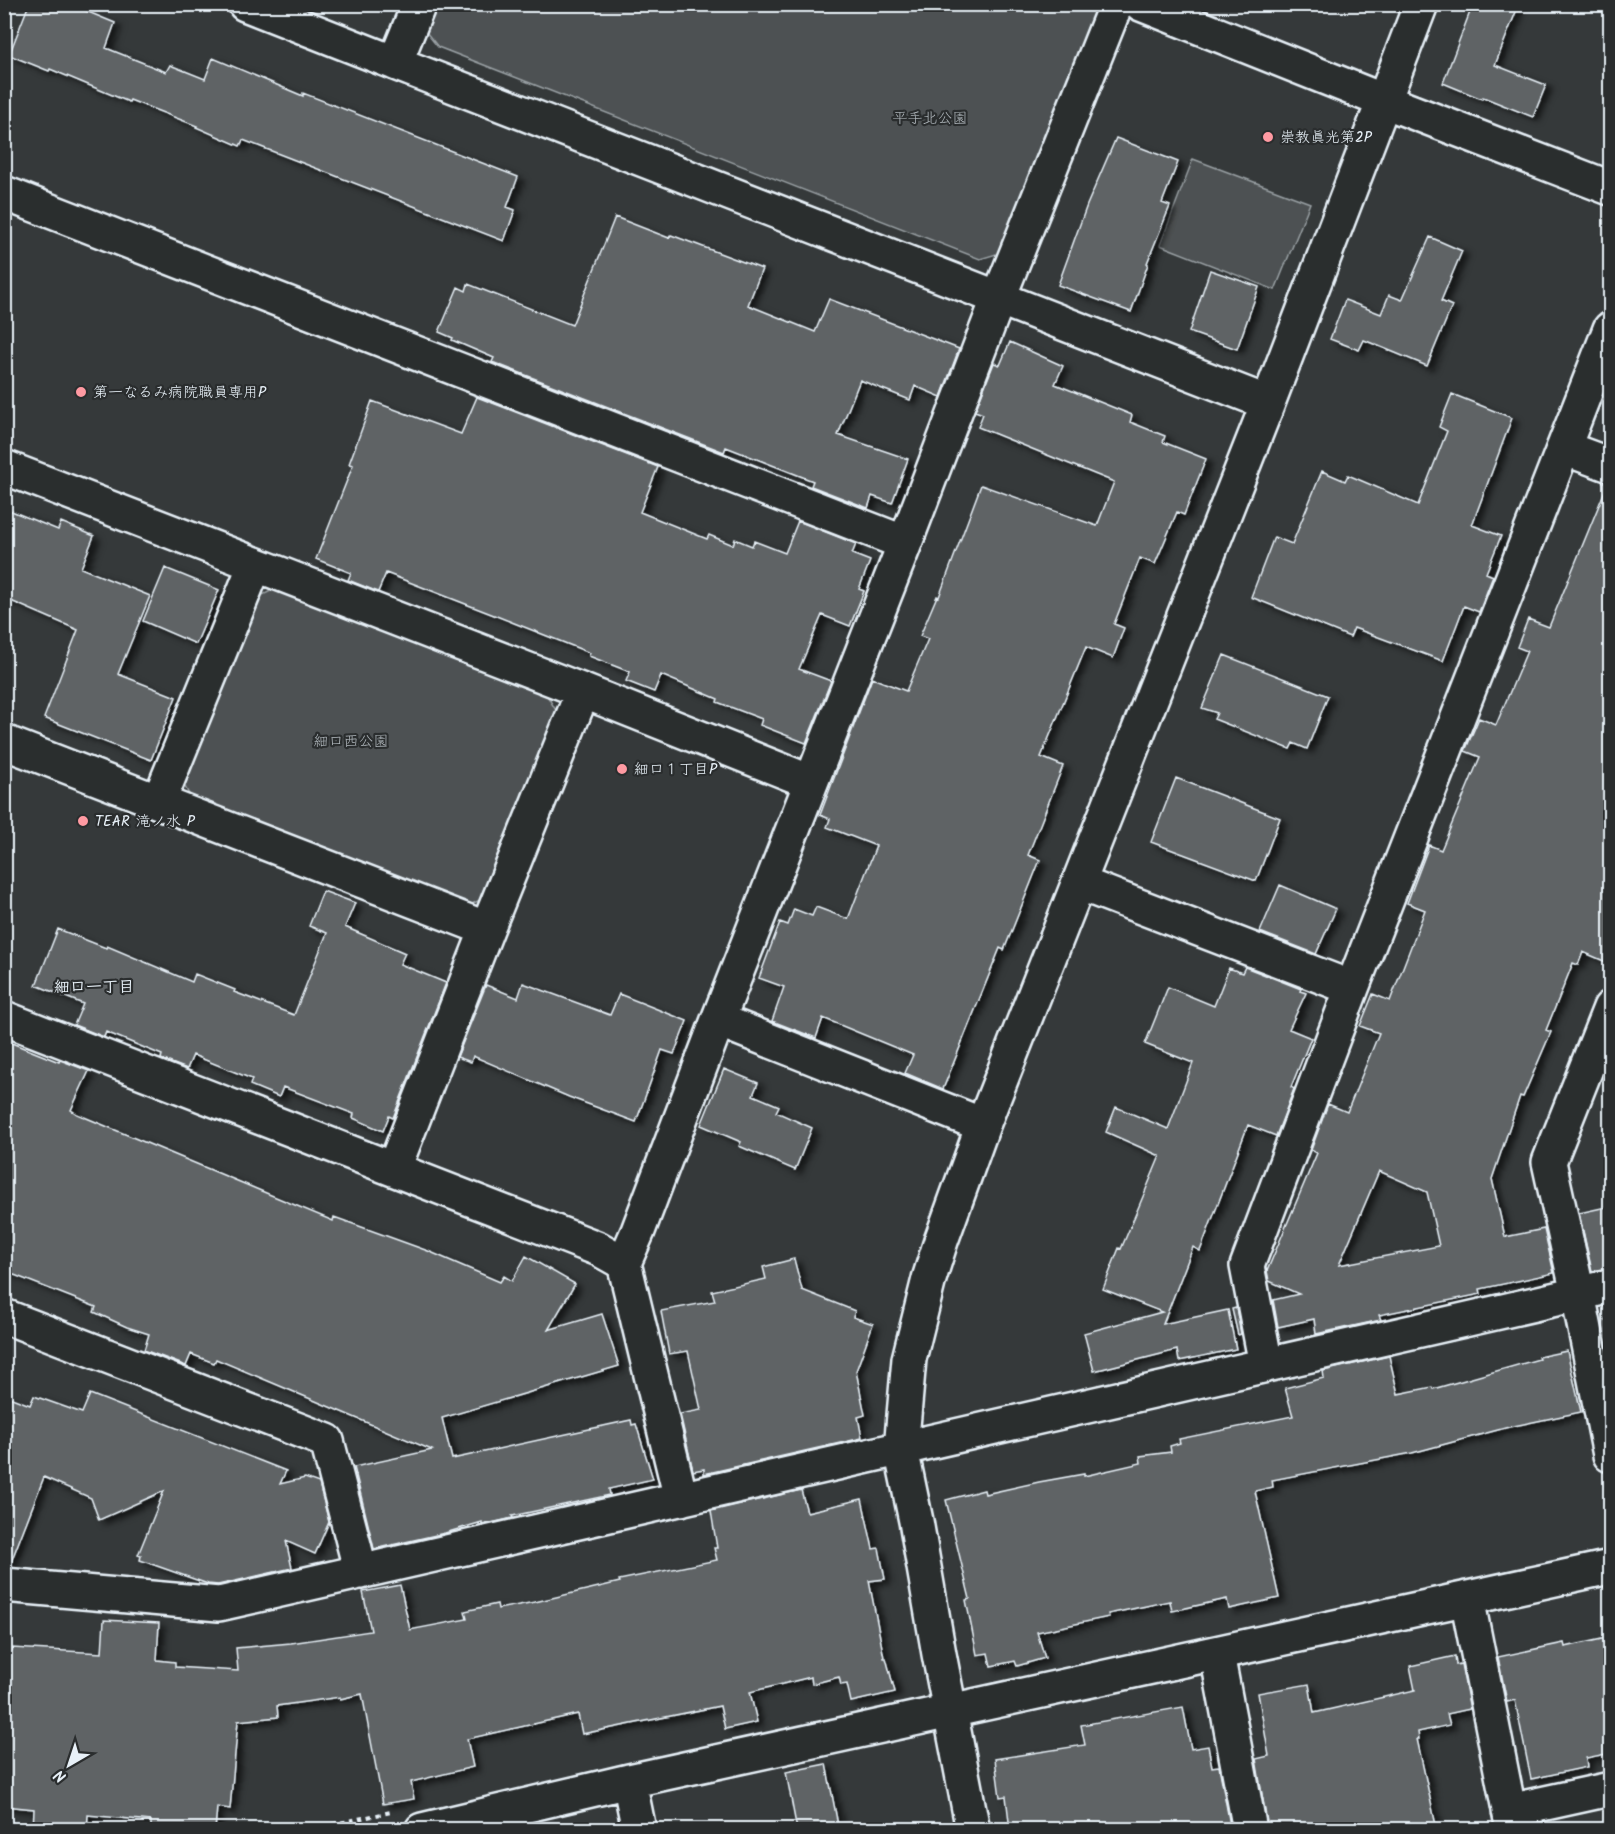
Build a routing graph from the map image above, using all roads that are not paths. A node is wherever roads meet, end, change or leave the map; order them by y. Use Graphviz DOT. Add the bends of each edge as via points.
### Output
graph roads {
  1 [pos="245,4"];
  2 [pos="419,4"];
  3 [pos="1116,4"];
  4 [pos="1141,4"];
  5 [pos="1421,4"];
  6 [pos="395,63"];
  7 [pos="1384,101"];
  8 [pos="1611,188"];
  9 [pos="4,193"];
  10 [pos="999,297"];
  11 [pos="1611,329"];
  12 [pos="1268,402"];
  13 [pos="1564,448"];
  14 [pos="1611,465"];
  15 [pos="4,467"];
  16 [pos="905,543"];
  17 [pos="255,565"];
  18 [pos="583,691"];
  19 [pos="4,742"];
  20 [pos="811,782"];
  21 [pos="159,801"];
  22 [pos="1079,883"];
  23 [pos="487,928"];
  24 [pos="1352,988"];
  25 [pos="1611,1008"];
  26 [pos="4,1018"];
  27 [pos="718,1020"];
  28 [pos="983,1125"];
  29 [pos="394,1168"];
  30 [pos="624,1263"];
  31 [pos="1611,1286"];
  32 [pos="1578,1294"];
  33 [pos="4,1316"];
  34 [pos="1266,1365"];
  35 [pos="900,1449"];
  36 [pos="1611,1455"];
  37 [pos="681,1499"];
  38 [pos="1611,1567"];
  39 [pos="361,1572"];
  40 [pos="4,1585"];
  41 [pos="1467,1598"];
  42 [pos="1217,1654"];
  43 [pos="951,1711"];
  44 [pos="629,1782"];
  45 [pos="1611,1789"];
  46 [pos="410,1820"];
  47 [pos="1511,1820"];
  48 [pos="639,1830"];
  49 [pos="973,1830"];
  50 [pos="1250,1830"];
  1 -- 6 [label="street"];
  2 -- 6 [label="street"];
  3 -- 10 [label="street"];
  4 -- 7 [label="street"];
  5 -- 7 [label="street"];
  6 -- 10 [label="street"];
  7 -- 8 [label="street"];
  7 -- 12 [label="street"];
  9 -- 16 [label="street"];
  10 -- 12 [label="street"];
  10 -- 16 [label="street"];
  11 -- 13 [label="street"];
  12 -- 22 [label="street"];
  13 -- 14 [label="street"];
  13 -- 24 [label="street"];
  15 -- 17 [label="street"];
  16 -- 20 [label="street"];
  17 -- 18 [label="street"];
  17 -- 21 [label="street"];
  18 -- 20 [label="street"];
  18 -- 23 [label="street"];
  19 -- 21 [label="street"];
  20 -- 27 [label="street"];
  21 -- 23 [label="street"];
  22 -- 24 [label="street"];
  22 -- 28 [label="street"];
  23 -- 29 [label="street"];
  24 -- 34 [label="street" via="1247,1266"];
  25 -- 32 [label="street" via="1549,1162"];
  26 -- 29 [label="street"];
  27 -- 28 [label="street"];
  27 -- 30 [label="street"];
  28 -- 35 [label="street" via="929,1279 909,1359"];
  29 -- 30 [label="street" via="599,1249"];
  30 -- 37 [label="street"];
  31 -- 32 [label="street"];
  32 -- 34 [label="street"];
  32 -- 36 [label="street"];
  33 -- 39 [label="street" via="327,1441"];
  34 -- 35 [label="street"];
  35 -- 37 [label="street"];
  35 -- 43 [label="street"];
  37 -- 39 [label="street"];
  38 -- 41 [label="street"];
  39 -- 40 [label="street" via="219,1604"];
  41 -- 42 [label="street"];
  41 -- 47 [label="street"];
  42 -- 43 [label="street"];
  42 -- 50 [label="street"];
  43 -- 44 [label="street"];
  43 -- 49 [label="street"];
  44 -- 46 [label="street"];
  44 -- 48 [label="street"];
  45 -- 47 [label="street"];
}
